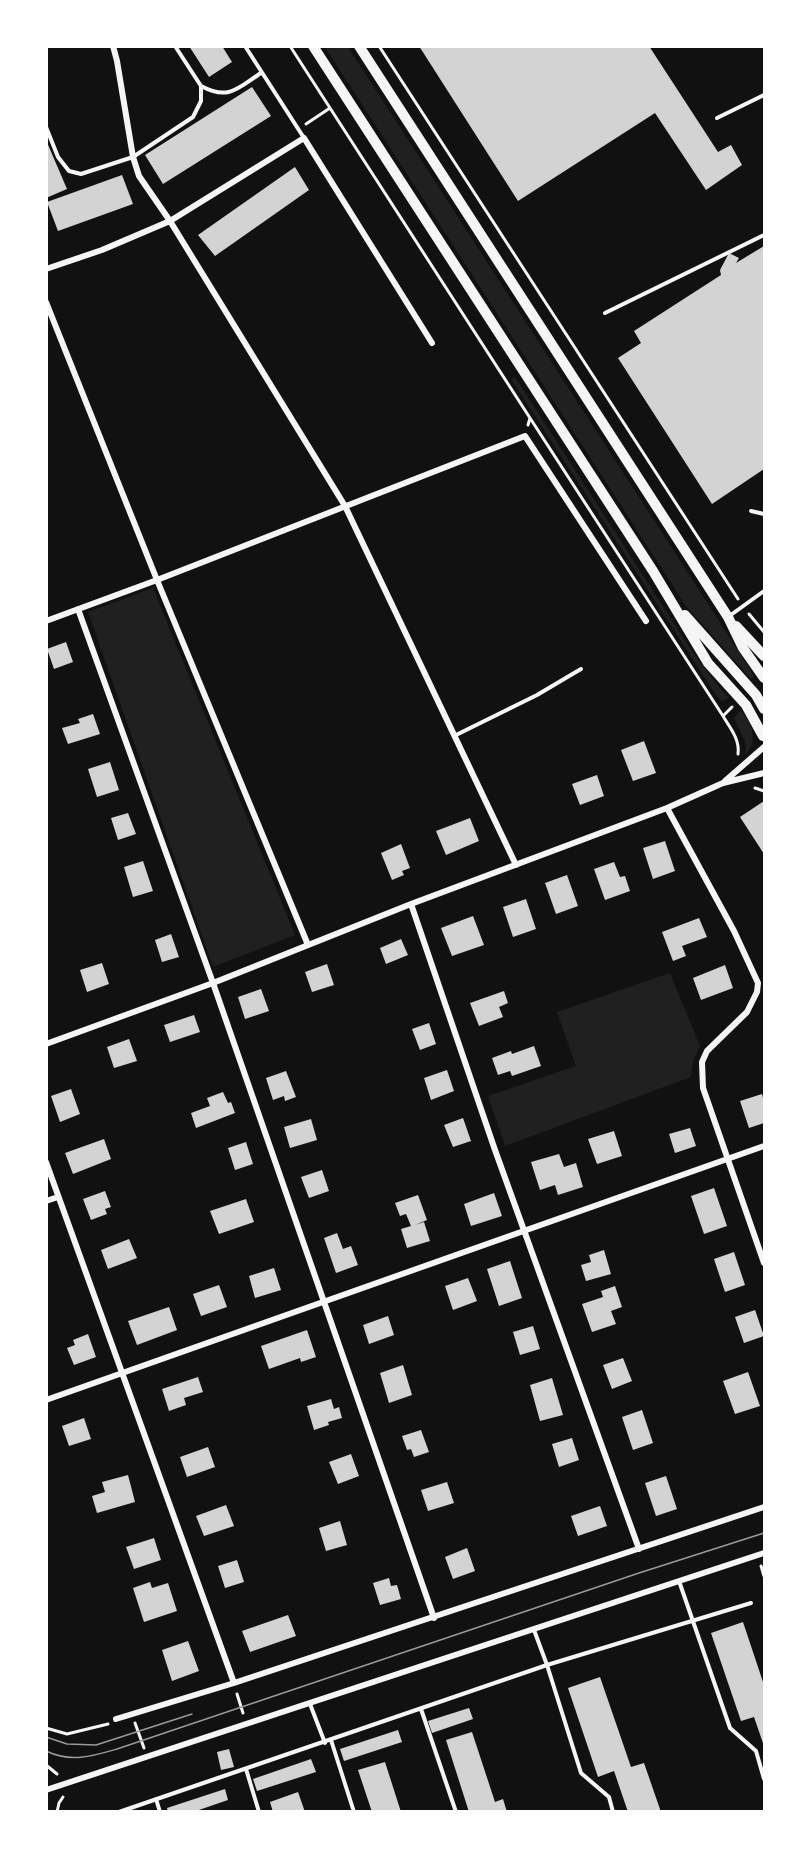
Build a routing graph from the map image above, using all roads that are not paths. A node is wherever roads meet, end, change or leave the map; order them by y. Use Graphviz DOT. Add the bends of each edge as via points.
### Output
graph roads {
  1 [pos="113,46"];
  2 [pos="175,46"];
  3 [pos="245,46"];
  4 [pos="313,46"];
  5 [pos="359,46"];
  6 [pos="262,73"];
  7 [pos="201,86"];
  8 [pos="765,95"];
  9 [pos="717,118"];
  10 [pos="46,127"];
  11 [pos="304,138"];
  12 [pos="133,157"];
  13 [pos="170,221"];
  14 [pos="765,235"];
  15 [pos="46,269"];
  16 [pos="46,302"];
  17 [pos="605,313"];
  18 [pos="432,343"];
  19 [pos="345,506"];
  20 [pos="751,511"];
  21 [pos="765,514"];
  22 [pos="157,580"];
  23 [pos="765,591"];
  24 [pos="666,592"];
  25 [pos="78,609"];
  26 [pos="728,617"];
  27 [pos="46,621"];
  28 [pos="646,621"];
  29 [pos="765,656"];
  30 [pos="580,669"];
  31 [pos="765,678"];
  32 [pos="765,709"];
  33 [pos="453,736"];
  34 [pos="764,739"];
  35 [pos="765,773"];
  36 [pos="723,783"];
  37 [pos="667,808"];
  38 [pos="516,865"];
  39 [pos="411,904"];
  40 [pos="308,945"];
  41 [pos="213,983"];
  42 [pos="46,1044"];
  43 [pos="765,1146"];
  44 [pos="728,1159"];
  45 [pos="46,1162"];
  46 [pos="58,1197"];
  47 [pos="46,1201"];
  48 [pos="524,1230"];
  49 [pos="765,1263"];
  50 [pos="325,1301"];
  51 [pos="122,1373"];
  52 [pos="46,1400"];
  53 [pos="765,1508"];
  54 [pos="639,1549"];
  55 [pos="765,1552"];
  56 [pos="679,1580"];
  57 [pos="751,1603"];
  58 [pos="434,1618"];
  59 [pos="694,1620"];
  60 [pos="533,1629"];
  61 [pos="548,1665"];
  62 [pos="234,1683"];
  63 [pos="310,1704"];
  64 [pos="421,1709"];
  65 [pos="117,1719"];
  66 [pos="331,1740"];
  67 [pos="325,1743"];
  68 [pos="246,1769"];
  69 [pos="765,1779"];
  70 [pos="46,1790"];
  71 [pos="156,1799"];
  72 [pos="119,1812"];
  73 [pos="160,1812"];
  74 [pos="259,1812"];
  75 [pos="354,1812"];
  76 [pos="456,1812"];
  77 [pos="613,1812"];
  1 -- 12 [label="street"];
  2 -- 7 [label="lane"];
  3 -- 6 [label="lane"];
  4 -- 24 [label="main road"];
  5 -- 26 [label="main road"];
  6 -- 7 [label="lane" via="231,92 215,93"];
  6 -- 11 [label="lane"];
  7 -- 12 [label="lane" via="201,100 193,117"];
  8 -- 9 [label="lane"];
  10 -- 12 [label="lane" via="58,157 69,171 81,174"];
  11 -- 13 [label="street"];
  11 -- 18 [label="street"];
  12 -- 13 [label="street" via="138,176"];
  13 -- 15 [label="street"];
  13 -- 19 [label="street"];
  14 -- 17 [label="lane"];
  16 -- 22 [label="street"];
  19 -- 22 [label="street"];
  19 -- 28 [label="street" via="525,436"];
  19 -- 33 [label="street"];
  20 -- 21 [label="lane"];
  22 -- 25 [label="street"];
  22 -- 40 [label="street"];
  23 -- 26 [label="lane"];
  24 -- 32 [label="main road"];
  24 -- 34 [label="main road" via="708,663 746,705"];
  25 -- 27 [label="street"];
  25 -- 41 [label="street"];
  26 -- 29 [label="main road"];
  26 -- 31 [label="main road" via="743,648"];
  30 -- 33 [label="lane"];
  33 -- 38 [label="street"];
  34 -- 36 [label="street"];
  35 -- 36 [label="street"];
  36 -- 37 [label="street"];
  37 -- 38 [label="street"];
  37 -- 44 [label="street" via="758,983 747,1012 707,1051 702,1062 703,1088"];
  38 -- 39 [label="street"];
  39 -- 40 [label="street"];
  39 -- 48 [label="street"];
  40 -- 41 [label="street"];
  41 -- 42 [label="street"];
  41 -- 50 [label="street"];
  43 -- 44 [label="street"];
  44 -- 48 [label="street"];
  44 -- 49 [label="street"];
  45 -- 46 [label="street"];
  46 -- 47 [label="street"];
  46 -- 51 [label="street"];
  48 -- 50 [label="street"];
  48 -- 54 [label="street"];
  50 -- 51 [label="street"];
  50 -- 58 [label="street"];
  51 -- 52 [label="street"];
  51 -- 62 [label="street"];
  53 -- 54 [label="street"];
  54 -- 58 [label="street"];
  55 -- 56 [label="street"];
  56 -- 59 [label="lane"];
  56 -- 60 [label="street"];
  57 -- 59 [label="lane"];
  58 -- 62 [label="street"];
  59 -- 61 [label="lane"];
  59 -- 69 [label="lane" via="730,1728 756,1751"];
  60 -- 61 [label="lane"];
  60 -- 63 [label="street"];
  61 -- 64 [label="lane"];
  61 -- 77 [label="lane" via="581,1773 609,1797"];
  62 -- 65 [label="street"];
  63 -- 67 [label="lane"];
  63 -- 70 [label="street"];
  64 -- 66 [label="lane"];
  64 -- 76 [label="lane"];
  66 -- 67 [label="lane"];
  66 -- 75 [label="lane"];
  67 -- 68 [label="lane"];
  68 -- 71 [label="lane"];
  68 -- 74 [label="lane"];
  71 -- 72 [label="lane"];
  71 -- 73 [label="lane"];
}
